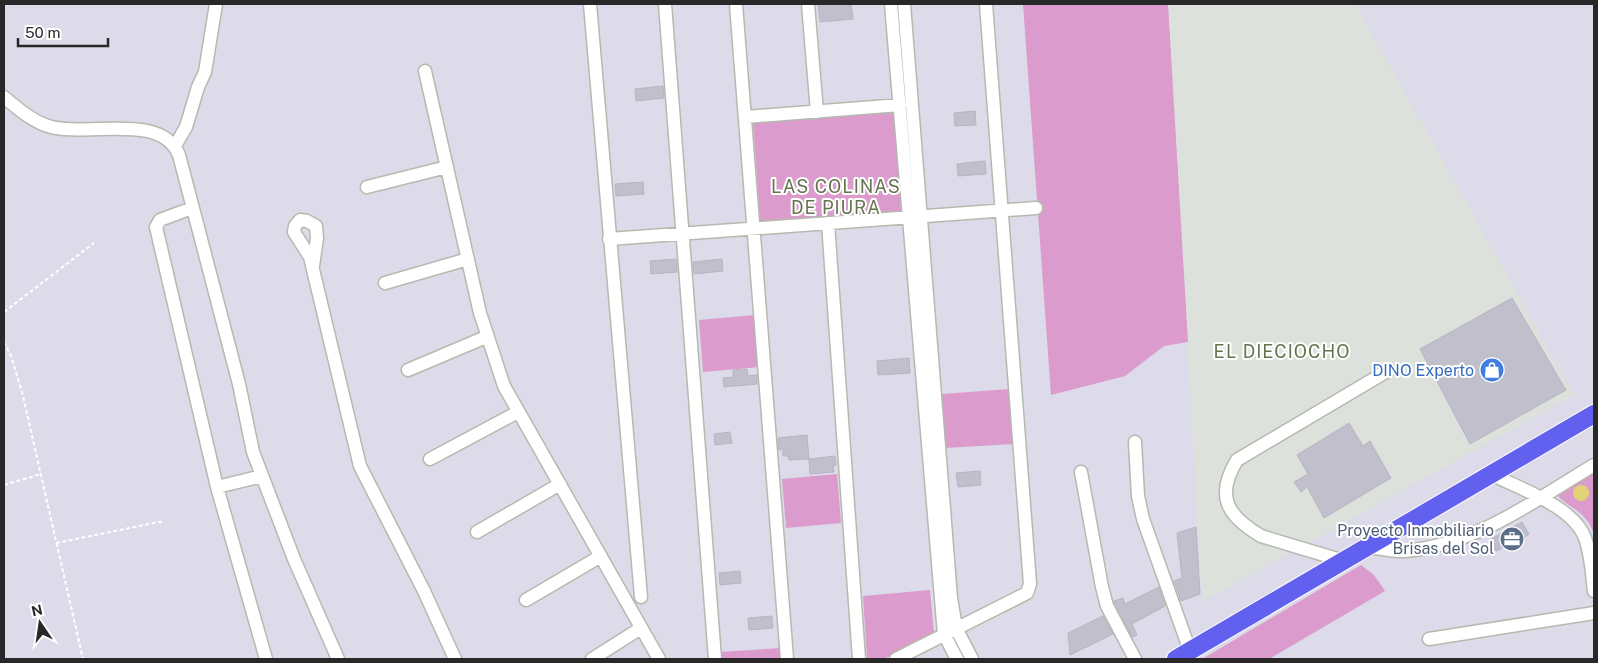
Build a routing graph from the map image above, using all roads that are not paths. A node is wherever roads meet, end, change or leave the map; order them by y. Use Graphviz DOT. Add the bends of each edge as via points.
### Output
graph roads {
  1 [pos="216,4"];
  2 [pos="590,4"];
  3 [pos="665,4"];
  4 [pos="736,4"];
  5 [pos="808,4"];
  6 [pos="891,4"];
  7 [pos="904,4"];
  8 [pos="986,4"];
  9 [pos="425,71"];
  10 [pos="4,97"];
  11 [pos="900,105"];
  12 [pos="818,112"];
  13 [pos="746,117"];
  14 [pos="175,146"];
  15 [pos="447,167"];
  16 [pos="367,187"];
  17 [pos="192,208"];
  18 [pos="1036,208"];
  19 [pos="1003,211"];
  20 [pos="915,217"];
  21 [pos="828,223"];
  22 [pos="754,229"];
  23 [pos="682,234"];
  24 [pos="609,240"];
  25 [pos="468,259"];
  26 [pos="313,266"];
  27 [pos="386,283"];
  28 [pos="486,337"];
  29 [pos="408,370"];
  30 [pos="1389,370"];
  31 [pos="518,412"];
  32 [pos="1594,414"];
  33 [pos="1135,442"];
  34 [pos="430,459"];
  35 [pos="1594,465"];
  36 [pos="1081,472"];
  37 [pos="1492,474"];
  38 [pos="262,476"];
  39 [pos="560,484"];
  40 [pos="217,488"];
  41 [pos="1539,498"];
  42 [pos="477,532"];
  43 [pos="1367,547"];
  44 [pos="1591,550"];
  45 [pos="601,556"];
  46 [pos="1344,561"];
  47 [pos="1594,591"];
  48 [pos="641,597"];
  49 [pos="526,600"];
  50 [pos="1594,613"];
  51 [pos="641,628"];
  52 [pos="956,628"];
  53 [pos="944,634"];
  54 [pos="1429,638"];
  55 [pos="1183,655"];
  56 [pos="266,659"];
  57 [pos="338,659"];
  58 [pos="455,659"];
  59 [pos="592,659"];
  60 [pos="659,659"];
  61 [pos="715,659"];
  62 [pos="787,659"];
  63 [pos="859,659"];
  64 [pos="896,659"];
  65 [pos="957,659"];
  66 [pos="972,659"];
  67 [pos="1135,659"];
  1 -- 14 [label="street" via="205,72 186,127"];
  2 -- 24 [label="street"];
  3 -- 23 [label="street"];
  4 -- 13 [label="street"];
  5 -- 12 [label="street"];
  6 -- 11 [label="street"];
  7 -- 20 [label="street"];
  8 -- 19 [label="street"];
  9 -- 15 [label="street"];
  10 -- 14 [label="street" via="47,126 143,130 170,140"];
  11 -- 12 [label="street"];
  11 -- 20 [label="street"];
  12 -- 13 [label="street"];
  13 -- 22 [label="street"];
  14 -- 17 [label="street"];
  15 -- 16 [label="street"];
  15 -- 25 [label="street"];
  17 -- 38 [label="street" via="239,384 253,452"];
  17 -- 40 [label="street" via="160,220 156,227"];
  18 -- 19 [label="street"];
  19 -- 20 [label="street"];
  19 -- 52 [label="street" via="1030,584 1027,593"];
  20 -- 21 [label="street"];
  20 -- 52 [label="street"];
  20 -- 53 [label="street"];
  21 -- 22 [label="street"];
  21 -- 63 [label="street"];
  22 -- 23 [label="street"];
  22 -- 62 [label="street"];
  23 -- 24 [label="street"];
  23 -- 61 [label="street"];
  24 -- 48 [label="street"];
  25 -- 27 [label="street"];
  25 -- 28 [label="street"];
  26 -- 58 [label="street" via="360,466"];
  28 -- 29 [label="street"];
  28 -- 31 [label="street" via="504,386"];
  30 -- 46 [label="street" via="1237,460 1225,484 1230,510 1249,529 1261,536"];
  31 -- 34 [label="street"];
  31 -- 39 [label="street"];
  32 -- 37 [label="highway"];
  33 -- 55 [label="street" via="1138,496 1143,519"];
  35 -- 41 [label="street"];
  36 -- 67 [label="street" via="1107,606"];
  37 -- 41 [label="street"];
  37 -- 43 [label="highway"];
  38 -- 40 [label="street"];
  38 -- 57 [label="street"];
  39 -- 42 [label="street"];
  39 -- 45 [label="street"];
  40 -- 56 [label="street"];
  41 -- 43 [label="street" via="1473,535 1443,544 1404,551"];
  41 -- 44 [label="street" via="1574,520"];
  43 -- 46 [label="highway"];
  44 -- 47 [label="street"];
  45 -- 49 [label="street"];
  45 -- 51 [label="street"];
  46 -- 55 [label="highway"];
  50 -- 54 [label="street"];
  51 -- 59 [label="street"];
  51 -- 60 [label="street"];
  52 -- 53 [label="street"];
  52 -- 66 [label="street"];
  53 -- 64 [label="street"];
  53 -- 65 [label="street"];
}
